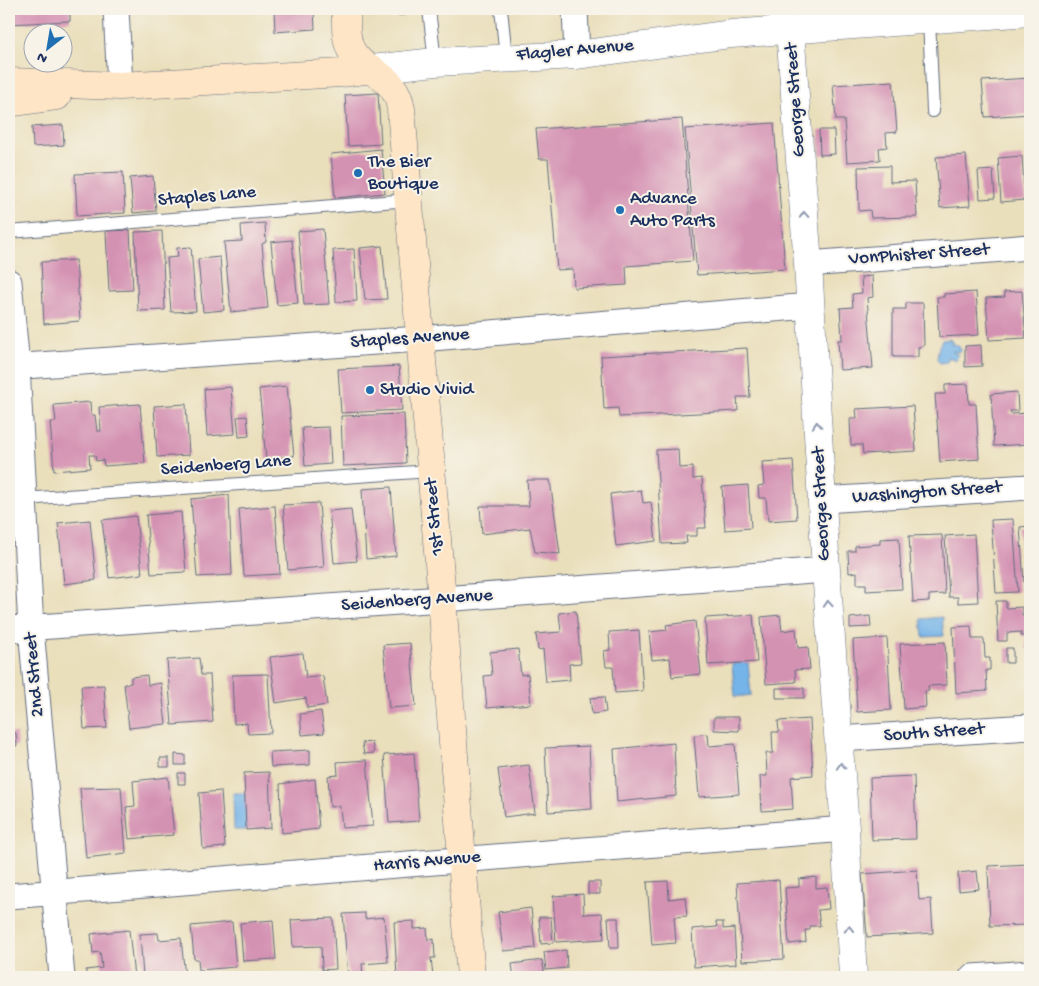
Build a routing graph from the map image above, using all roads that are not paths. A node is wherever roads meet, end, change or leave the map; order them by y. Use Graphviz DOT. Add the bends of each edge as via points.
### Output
graph roads {
  1 [pos="116,9"];
  2 [pos="346,9"];
  3 [pos="429,9"];
  4 [pos="501,9"];
  5 [pos="575,9"];
  6 [pos="1030,12"];
  7 [pos="929,19"];
  8 [pos="804,22"];
  9 [pos="577,55"];
  10 [pos="506,57"];
  11 [pos="434,62"];
  12 [pos="372,69"];
  13 [pos="9,82"];
  14 [pos="120,86"];
  15 [pos="9,103"];
  16 [pos="933,111"];
  17 [pos="409,200"];
  18 [pos="9,232"];
  19 [pos="1030,247"];
  20 [pos="808,264"];
  21 [pos="9,282"];
  22 [pos="810,306"];
  23 [pos="420,339"];
  24 [pos="13,366"];
  25 [pos="431,471"];
  26 [pos="1030,487"];
  27 [pos="23,499"];
  28 [pos="823,500"];
  29 [pos="826,570"];
  30 [pos="442,600"];
  31 [pos="20,628"];
  32 [pos="1030,727"];
  33 [pos="838,740"];
  34 [pos="845,829"];
  35 [pos="462,860"];
  36 [pos="55,893"];
  37 [pos="9,896"];
  38 [pos="1030,973"];
  39 [pos="62,977"];
  40 [pos="471,977"];
  41 [pos="853,977"];
  42 [pos="972,977"];
  1 -- 14 [label="street"];
  2 -- 12 [label="main road, 1st Street" via="351,50"];
  3 -- 11 [label="lane"];
  4 -- 10 [label="lane"];
  5 -- 9 [label="street"];
  6 -- 7 [label="street, Flagler Avenue"];
  7 -- 8 [label="street, Flagler Avenue"];
  7 -- 16 [label="lane"];
  8 -- 9 [label="street, Flagler Avenue"];
  20 -- 8 [label="street, George Street, one-way"];
  9 -- 10 [label="street, Flagler Avenue"];
  10 -- 11 [label="street, Flagler Avenue"];
  11 -- 12 [label="street, Flagler Avenue"];
  12 -- 14 [label="main road, Flagler Avenue"];
  12 -- 17 [label="main road, 1st Street" via="392,85 399,96"];
  13 -- 14 [label="main road, Flagler Avenue"];
  14 -- 15 [label="main road, Flagler Avenue"];
  17 -- 18 [label="lane, Staples Lane"];
  17 -- 23 [label="main road, 1st Street"];
  19 -- 20 [label="street, VonPhister Street"];
  20 -- 22 [label="street, George Street"];
  21 -- 24 [label="street, 2nd Street"];
  22 -- 23 [label="street, Staples Avenue"];
  28 -- 22 [label="street, George Street, one-way"];
  23 -- 24 [label="street, Staples Avenue"];
  23 -- 25 [label="main road, 1st Street"];
  24 -- 27 [label="street, 2nd Street"];
  25 -- 27 [label="lane, Seidenberg Lane"];
  25 -- 30 [label="main road, 1st Street"];
  26 -- 28 [label="street, Washington Street"];
  27 -- 31 [label="street, 2nd Street"];
  28 -- 29 [label="street, George Street"];
  29 -- 30 [label="street, Seidenberg Avenue"];
  33 -- 29 [label="street, George Street, one-way"];
  30 -- 31 [label="street, Seidenberg Avenue"];
  30 -- 35 [label="main road, 1st Street"];
  31 -- 36 [label="street, 2nd Street"];
  32 -- 33 [label="street, South Street"];
  34 -- 33 [label="street, George Street, one-way"];
  34 -- 35 [label="street, Harris Avenue"];
  41 -- 34 [label="street, George Street, one-way"];
  35 -- 36 [label="street, Harris Avenue"];
  35 -- 40 [label="main road, 1st Street"];
  36 -- 37 [label="street, Harris Avenue"];
  36 -- 39 [label="street, 2nd Street"];
  38 -- 42 [label="street"];
}
